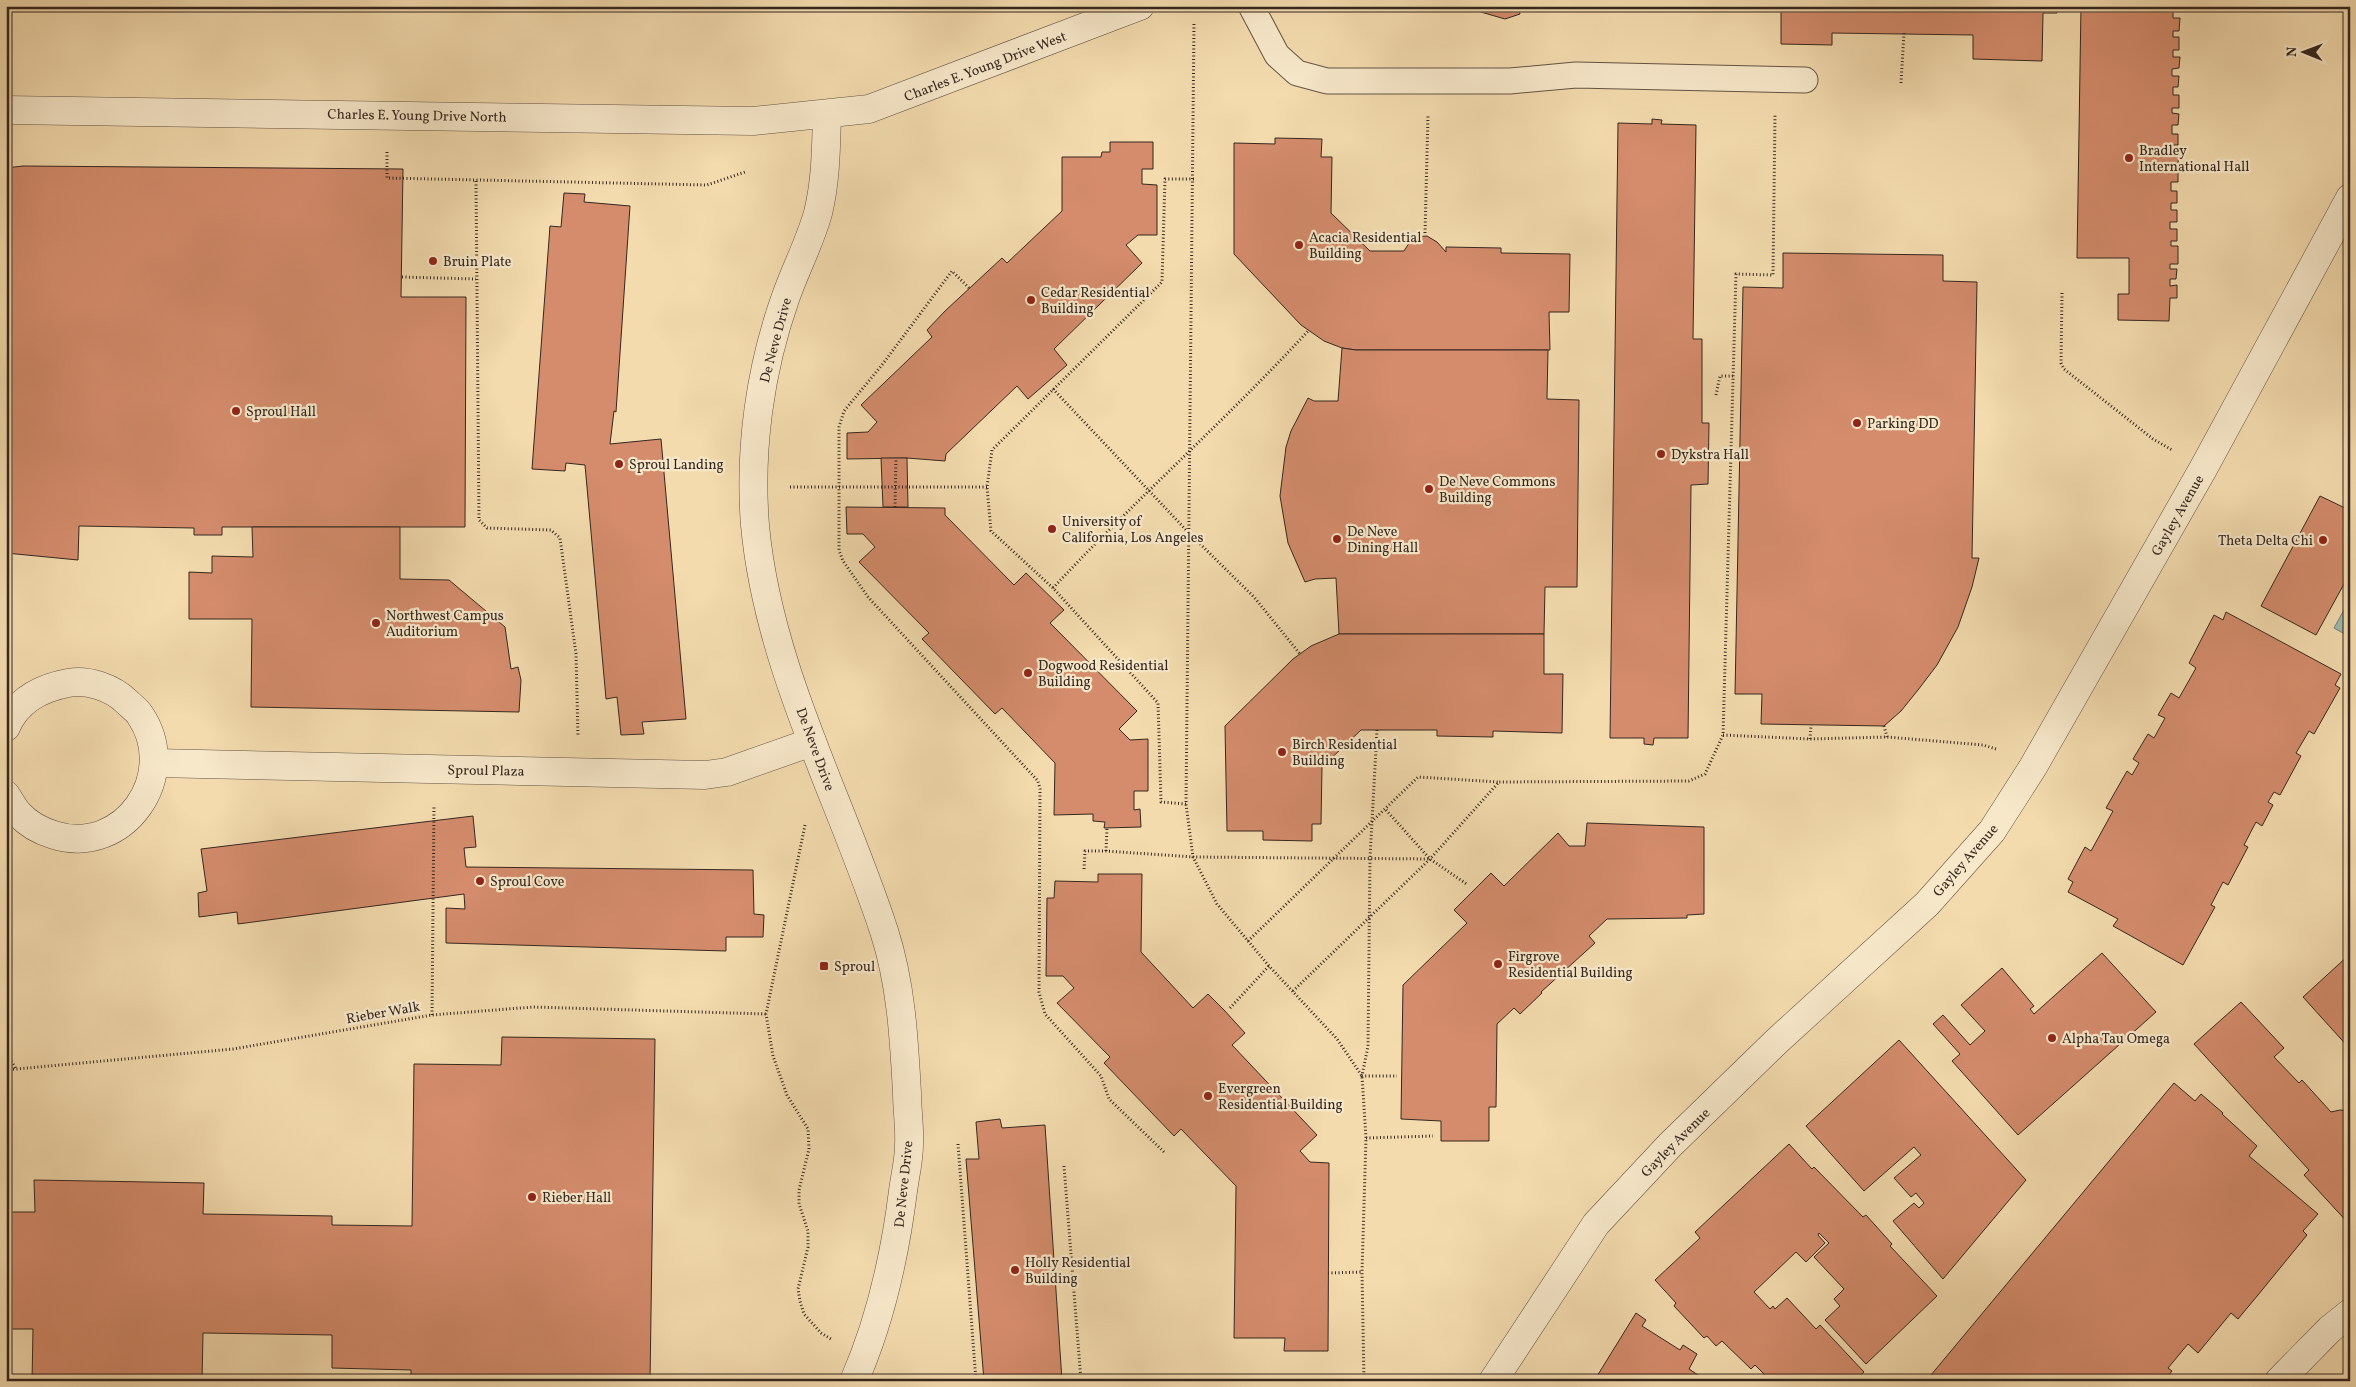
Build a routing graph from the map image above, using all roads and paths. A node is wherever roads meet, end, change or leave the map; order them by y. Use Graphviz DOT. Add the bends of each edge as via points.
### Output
graph roads {
  1 [pos="1140,6"];
  2 [pos="1251,6"];
  3 [pos="1194,24"];
  4 [pos="1904,33"];
  5 [pos="1804,80"];
  6 [pos="1775,81"];
  7 [pos="1428,82"];
  8 [pos="1902,83"];
  9 [pos="6,110"];
  10 [pos="827,115"];
  11 [pos="387,151"];
  12 [pos="745,172"];
  13 [pos="1194,179"];
  14 [pos="476,181"];
  15 [pos="2350,198"];
  16 [pos="1425,233"];
  17 [pos="402,277"];
  18 [pos="476,279"];
  19 [pos="969,288"];
  20 [pos="2062,293"];
  21 [pos="1309,330"];
  22 [pos="1733,376"];
  23 [pos="1053,389"];
  24 [pos="1716,395"];
  25 [pos="2153,439"];
  26 [pos="1189,449"];
  27 [pos="896,458"];
  28 [pos="838,486"];
  29 [pos="790,487"];
  30 [pos="987,487"];
  31 [pos="1149,490"];
  32 [pos="895,507"];
  33 [pos="1188,532"];
  34 [pos="1053,588"];
  35 [pos="1300,654"];
  36 [pos="1812,725"];
  37 [pos="1884,726"];
  38 [pos="6,727"];
  39 [pos="1377,730"];
  40 [pos="1723,735"];
  41 [pos="1886,737"];
  42 [pos="1810,739"];
  43 [pos="812,742"];
  44 [pos="1996,750"];
  45 [pos="155,763"];
  46 [pos="578,772"];
  47 [pos="1499,782"];
  48 [pos="6,795"];
  49 [pos="1186,804"];
  50 [pos="1386,810"];
  51 [pos="434,821"];
  52 [pos="806,821"];
  53 [pos="1372,823"];
  54 [pos="1107,828"];
  55 [pos="1106,851"];
  56 [pos="1193,857"];
  57 [pos="1336,858"];
  58 [pos="1370,858"];
  59 [pos="1430,859"];
  60 [pos="1084,869"];
  61 [pos="1468,885"];
  62 [pos="1371,916"];
  63 [pos="1248,941"];
  64 [pos="1269,966"];
  65 [pos="1293,992"];
  66 [pos="1230,1008"];
  67 [pos="766,1014"];
  68 [pos="432,1015"];
  69 [pos="6,1052"];
  70 [pos="16,1069"];
  71 [pos="6,1070"];
  72 [pos="1362,1076"];
  73 [pos="1396,1076"];
  74 [pos="1433,1136"];
  75 [pos="1366,1138"];
  76 [pos="958,1144"];
  77 [pos="1164,1152"];
  78 [pos="1064,1166"];
  79 [pos="1362,1272"];
  80 [pos="1328,1273"];
  81 [pos="2350,1313"];
  82 [pos="836,1342"];
  83 [pos="854,1381"];
  84 [pos="976,1381"];
  85 [pos="1081,1381"];
  86 [pos="1364,1381"];
  87 [pos="1493,1381"];
  88 [pos="2279,1381"];
  1 -- 10 [label="street, Charles E. Young Drive West" via="869,109"];
  2 -- 7 [label="lane" via="1277,55 1297,73 1327,81"];
  3 -- 13 [label="path"];
  4 -- 8 [label="path"];
  5 -- 6 [label="lane"];
  6 -- 7 [label="lane" via="1576,75 1510,81"];
  6 -- 22 [label="path" via="1773,275 1736,274"];
  7 -- 16 [label="path"];
  9 -- 10 [label="street, Charles E. Young Drive North" via="753,121"];
  10 -- 43 [label="street, De Neve Drive" via="825,176 817,215 784,300 763,379 755,440 754,480 755,524 763,583 781,650"];
  11 -- 14 [label="path" via="387,178"];
  12 -- 14 [label="path" via="707,185"];
  13 -- 23 [label="path" via="1165,179 1162,282"];
  13 -- 26 [label="path"];
  14 -- 18 [label="path"];
  15 -- 87 [label="street, Gayley Avenue" via="2203,469 2033,767 1992,831 1927,904 1777,1040 1670,1145 1596,1224"];
  17 -- 18 [label="path"];
  18 -- 46 [label="path" via="479,520 487,528 551,530 560,538 576,654"];
  19 -- 28 [label="path" via="952,271 882,366 844,411 839,427"];
  20 -- 25 [label="path" via="2061,363 2064,369"];
  21 -- 26 [label="path" via="1254,390"];
  22 -- 24 [label="path" via="1720,376"];
  22 -- 40 [label="path"];
  23 -- 30 [label="path" via="992,450"];
  23 -- 31 [label="path"];
  26 -- 31 [label="path"];
  26 -- 33 [label="path"];
  27 -- 32 [label="path, bridge"];
  28 -- 29 [label="path"];
  28 -- 30 [label="path"];
  28 -- 77 [label="path" via="839,550 843,561 868,597 1038,781 1039,992 1045,1014 1102,1076 1109,1098"];
  30 -- 34 [label="path" via="991,531"];
  31 -- 33 [label="path"];
  31 -- 34 [label="path"];
  33 -- 35 [label="path" via="1254,597"];
  33 -- 49 [label="path"];
  34 -- 49 [label="path" via="1158,703 1161,802"];
  36 -- 42 [label="path"];
  37 -- 41 [label="path"];
  38 -- 45 [label="street" via="27,699 49,686 74,682 100,685 122,696 140,715 151,738"];
  39 -- 53 [label="path"];
  40 -- 42 [label="path"];
  40 -- 47 [label="path" via="1705,774 1689,781"];
  41 -- 42 [label="path"];
  41 -- 44 [label="path" via="1983,745"];
  43 -- 46 [label="street, Sproul Plaza" via="727,772 705,775"];
  43 -- 83 [label="street, De Neve Drive" via="884,931 895,974 905,1046 909,1146 897,1236 871,1336"];
  45 -- 46 [label="street, Sproul Plaza"];
  45 -- 48 [label="street" via="149,789 136,812 116,829 91,838 65,838 40,830 18,814"];
  47 -- 50 [label="path" via="1418,777"];
  47 -- 59 [label="path"];
  49 -- 56 [label="path"];
  50 -- 53 [label="path"];
  50 -- 59 [label="path"];
  51 -- 68 [label="path"];
  52 -- 67 [label="path"];
  53 -- 57 [label="path"];
  53 -- 58 [label="path"];
  54 -- 55 [label="path"];
  55 -- 56 [label="path"];
  55 -- 60 [label="path" via="1085,851"];
  56 -- 57 [label="path"];
  56 -- 63 [label="path" via="1217,904"];
  57 -- 58 [label="path"];
  57 -- 63 [label="path"];
  58 -- 59 [label="path"];
  58 -- 62 [label="path"];
  59 -- 61 [label="path"];
  59 -- 62 [label="path"];
  62 -- 65 [label="path"];
  62 -- 72 [label="path" via="1368,1046"];
  63 -- 64 [label="path"];
  64 -- 65 [label="path"];
  64 -- 66 [label="path"];
  65 -- 72 [label="path" via="1337,1039"];
  67 -- 68 [label="path, Rieber Walk" via="533,1007"];
  67 -- 82 [label="path" via="772,1056 787,1095 808,1129 809,1149 799,1190 799,1204 808,1232 798,1289 800,1301 804,1314 821,1333"];
  68 -- 70 [label="path, Rieber Walk" via="234,1049"];
  69 -- 70 [label="path"];
  70 -- 71 [label="path, Rieber Walk"];
  72 -- 73 [label="path"];
  72 -- 75 [label="path"];
  74 -- 75 [label="path"];
  75 -- 79 [label="path"];
  76 -- 84 [label="path"];
  78 -- 85 [label="path"];
  79 -- 80 [label="path"];
  79 -- 86 [label="path"];
  81 -- 88 [label="street"];
}
